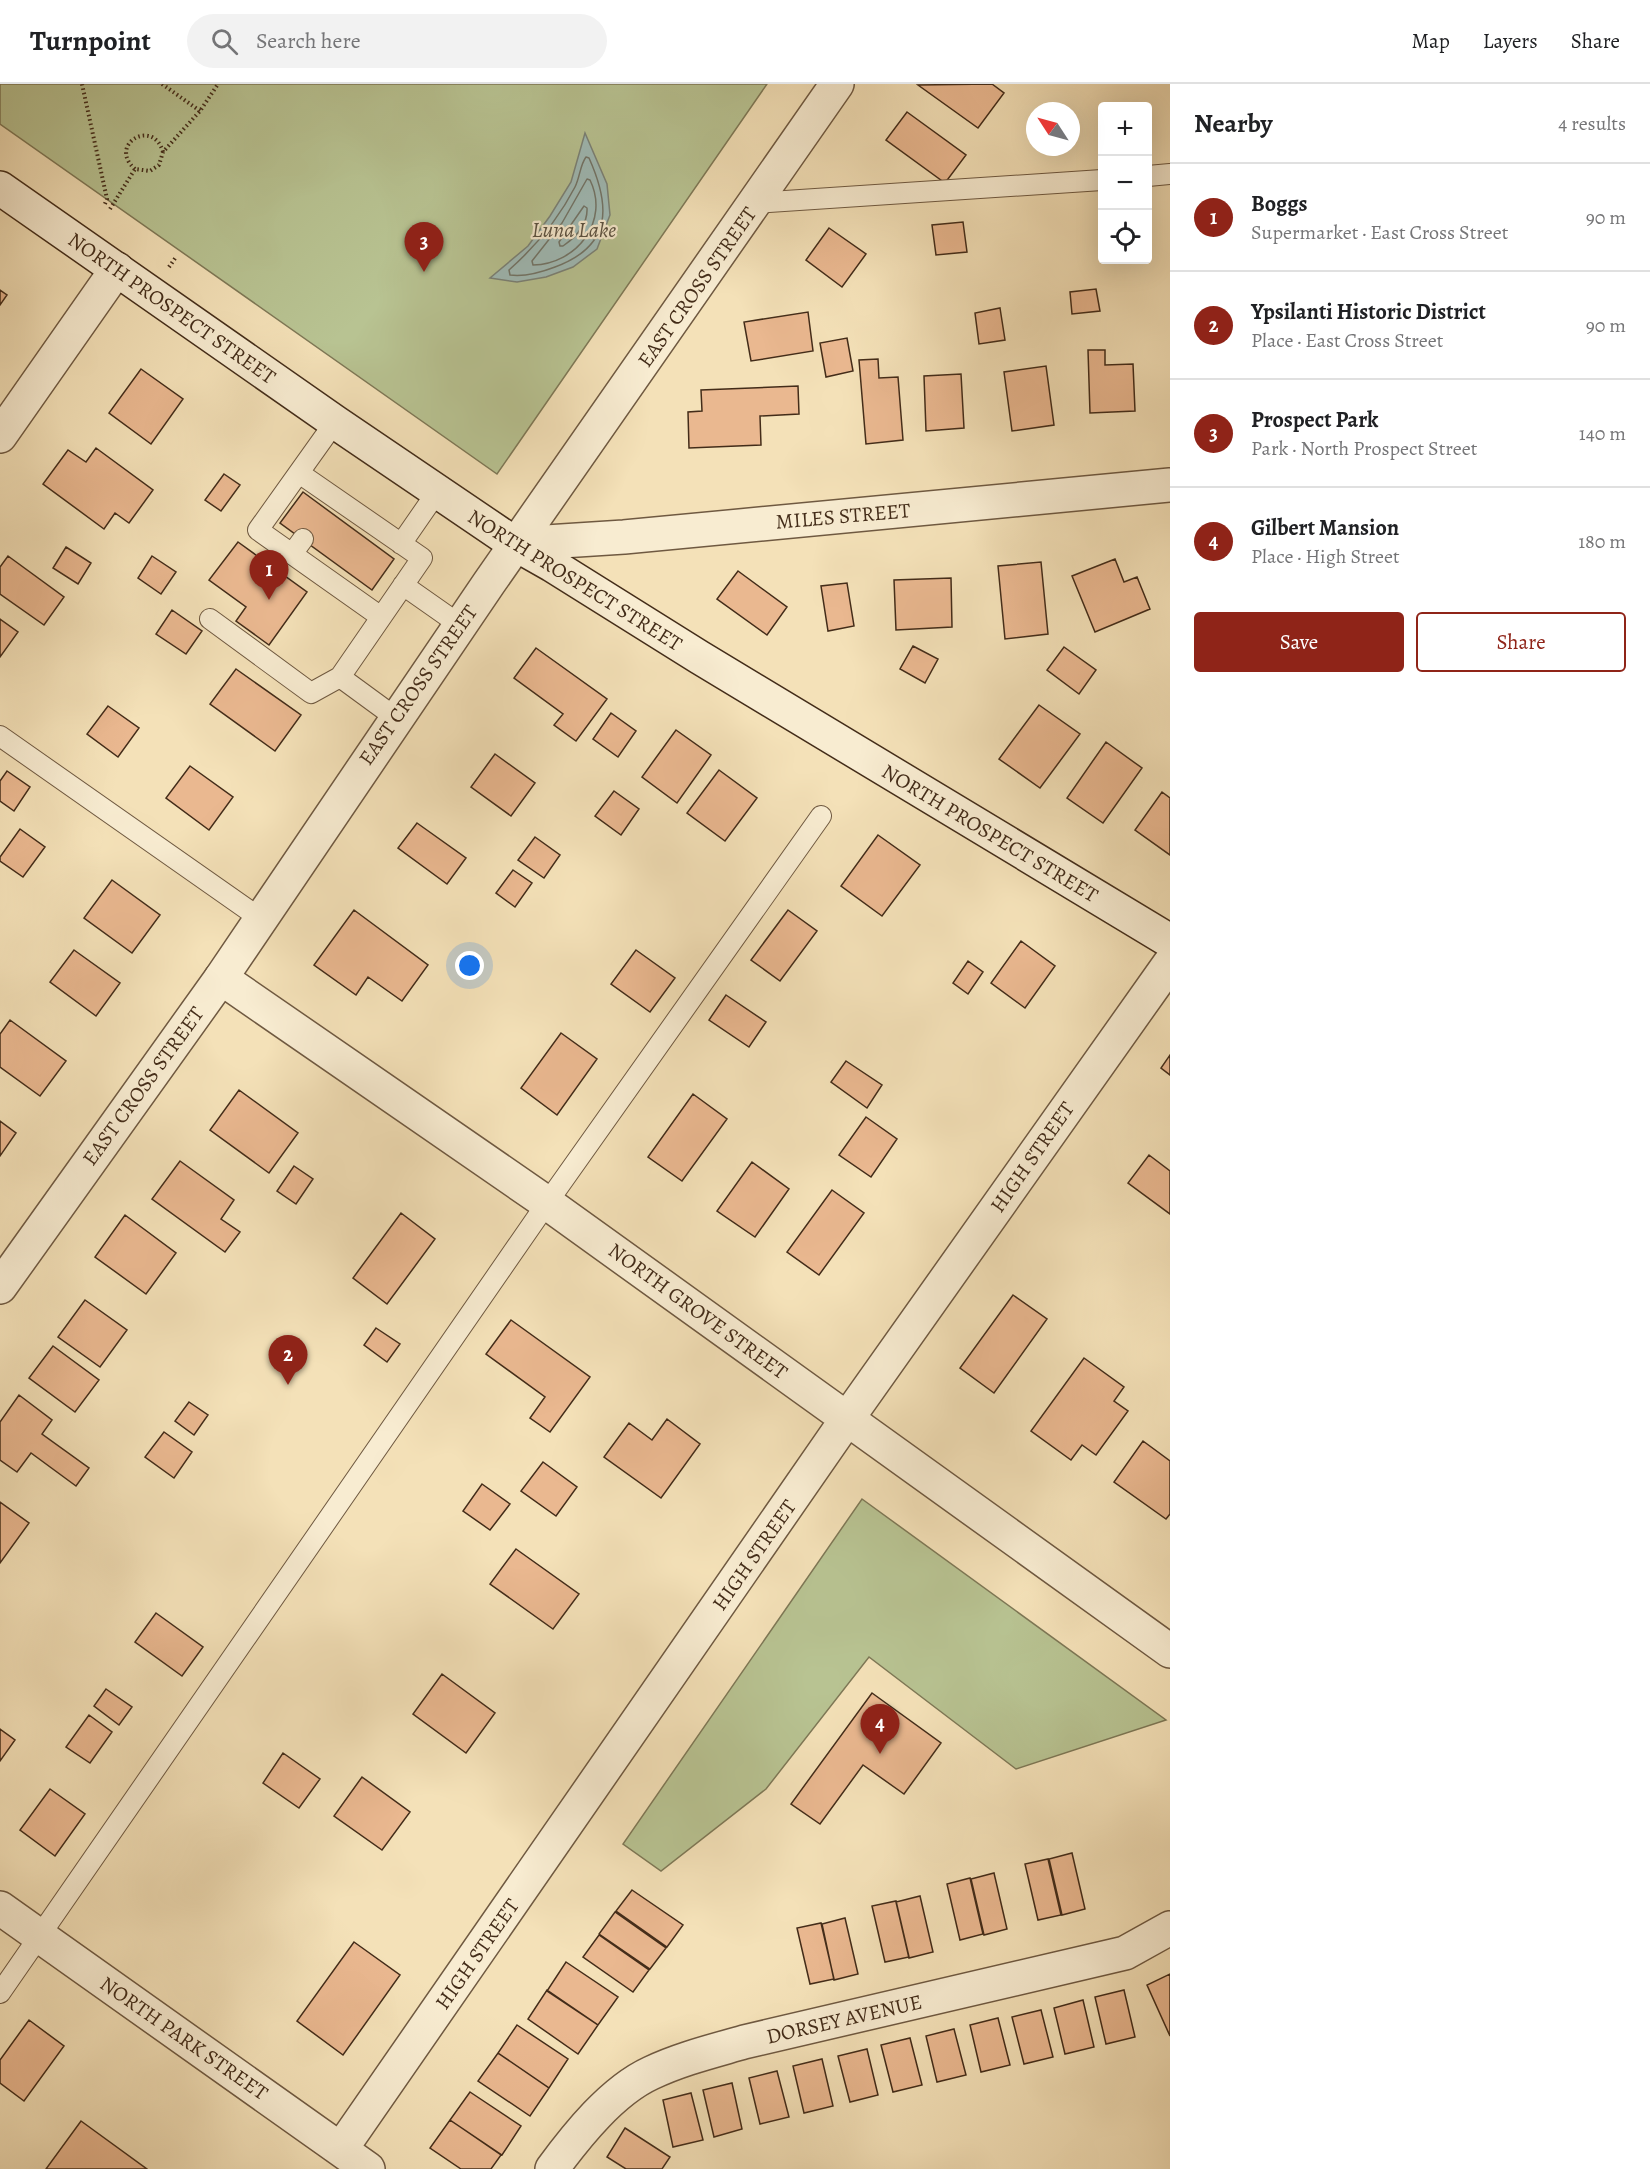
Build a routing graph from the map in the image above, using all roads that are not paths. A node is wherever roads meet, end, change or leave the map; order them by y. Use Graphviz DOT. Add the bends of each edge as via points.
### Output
graph roads {
  1 [pos="837,84"];
  2 [pos="1170,174"];
  3 [pos="1152,176"];
  4 [pos="1098,180"];
  5 [pos="0,188"];
  6 [pos="755,203"];
  7 [pos="117,269"];
  8 [pos="335,422"];
  9 [pos="0,436"];
  10 [pos="299,473"];
  11 [pos="1170,485"];
  12 [pos="437,492"];
  13 [pos="401,544"];
  14 [pos="515,544"];
  15 [pos="403,585"];
  16 [pos="381,617"];
  17 [pos="210,620"];
  18 [pos="460,625"];
  19 [pos="340,677"];
  20 [pos="396,718"];
  21 [pos="0,736"];
  22 [pos="821,816"];
  23 [pos="261,919"];
  24 [pos="1168,940"];
  25 [pos="221,978"];
  26 [pos="547,1203"];
  27 [pos="6,1266"];
  28 [pos="847,1419"];
  29 [pos="1170,1651"];
  30 [pos="0,1908"];
  31 [pos="1170,1928"];
  32 [pos="38,1936"];
  33 [pos="0,1993"];
  34 [pos="341,2149"];
  35 [pos="368,2169"];
  36 [pos="552,2169"];
  1 -- 6 [label="street, EAST CROSS STREET"];
  2 -- 3 [label="lane"];
  4 -- 6 [label="lane"];
  5 -- 7 [label="street, NORTH PROSPECT STREET"];
  6 -- 14 [label="street, EAST CROSS STREET"];
  7 -- 8 [label="street, NORTH PROSPECT STREET"];
  7 -- 9 [label="street"];
  8 -- 10 [label="lane"];
  8 -- 12 [label="street, NORTH PROSPECT STREET"];
  10 -- 13 [label="lane" via="329,502 371,533"];
  10 -- 16 [label="lane" via="258,530 297,547 340,577"];
  11 -- 14 [label="street, MILES STREET"];
  12 -- 13 [label="lane"];
  12 -- 14 [label="street, NORTH PROSPECT STREET"];
  13 -- 15 [label="lane" via="422,558"];
  14 -- 18 [label="street, EAST CROSS STREET"];
  14 -- 24 [label="street, NORTH PROSPECT STREET"];
  15 -- 16 [label="lane"];
  15 -- 18 [label="lane"];
  16 -- 19 [label="lane"];
  17 -- 19 [label="lane" via="311,693"];
  18 -- 20 [label="street, EAST CROSS STREET"];
  19 -- 20 [label="lane"];
  20 -- 23 [label="street, EAST CROSS STREET"];
  21 -- 23 [label="lane"];
  22 -- 26 [label="lane"];
  23 -- 25 [label="street, EAST CROSS STREET"];
  24 -- 28 [label="street, HIGH STREET"];
  25 -- 26 [label="street, NORTH GROVE STREET"];
  25 -- 27 [label="street, EAST CROSS STREET"];
  26 -- 28 [label="street, NORTH GROVE STREET"];
  26 -- 32 [label="lane"];
  28 -- 29 [label="street, NORTH GROVE STREET"];
  28 -- 34 [label="street, HIGH STREET"];
  30 -- 32 [label="street, NORTH PARK STREET"];
  31 -- 36 [label="street, DORSEY AVENUE" via="1125,1953 744,2042 649,2073 590,2120"];
  32 -- 33 [label="lane"];
  32 -- 34 [label="street, NORTH PARK STREET"];
  34 -- 35 [label="street, NORTH PARK STREET"];
}
